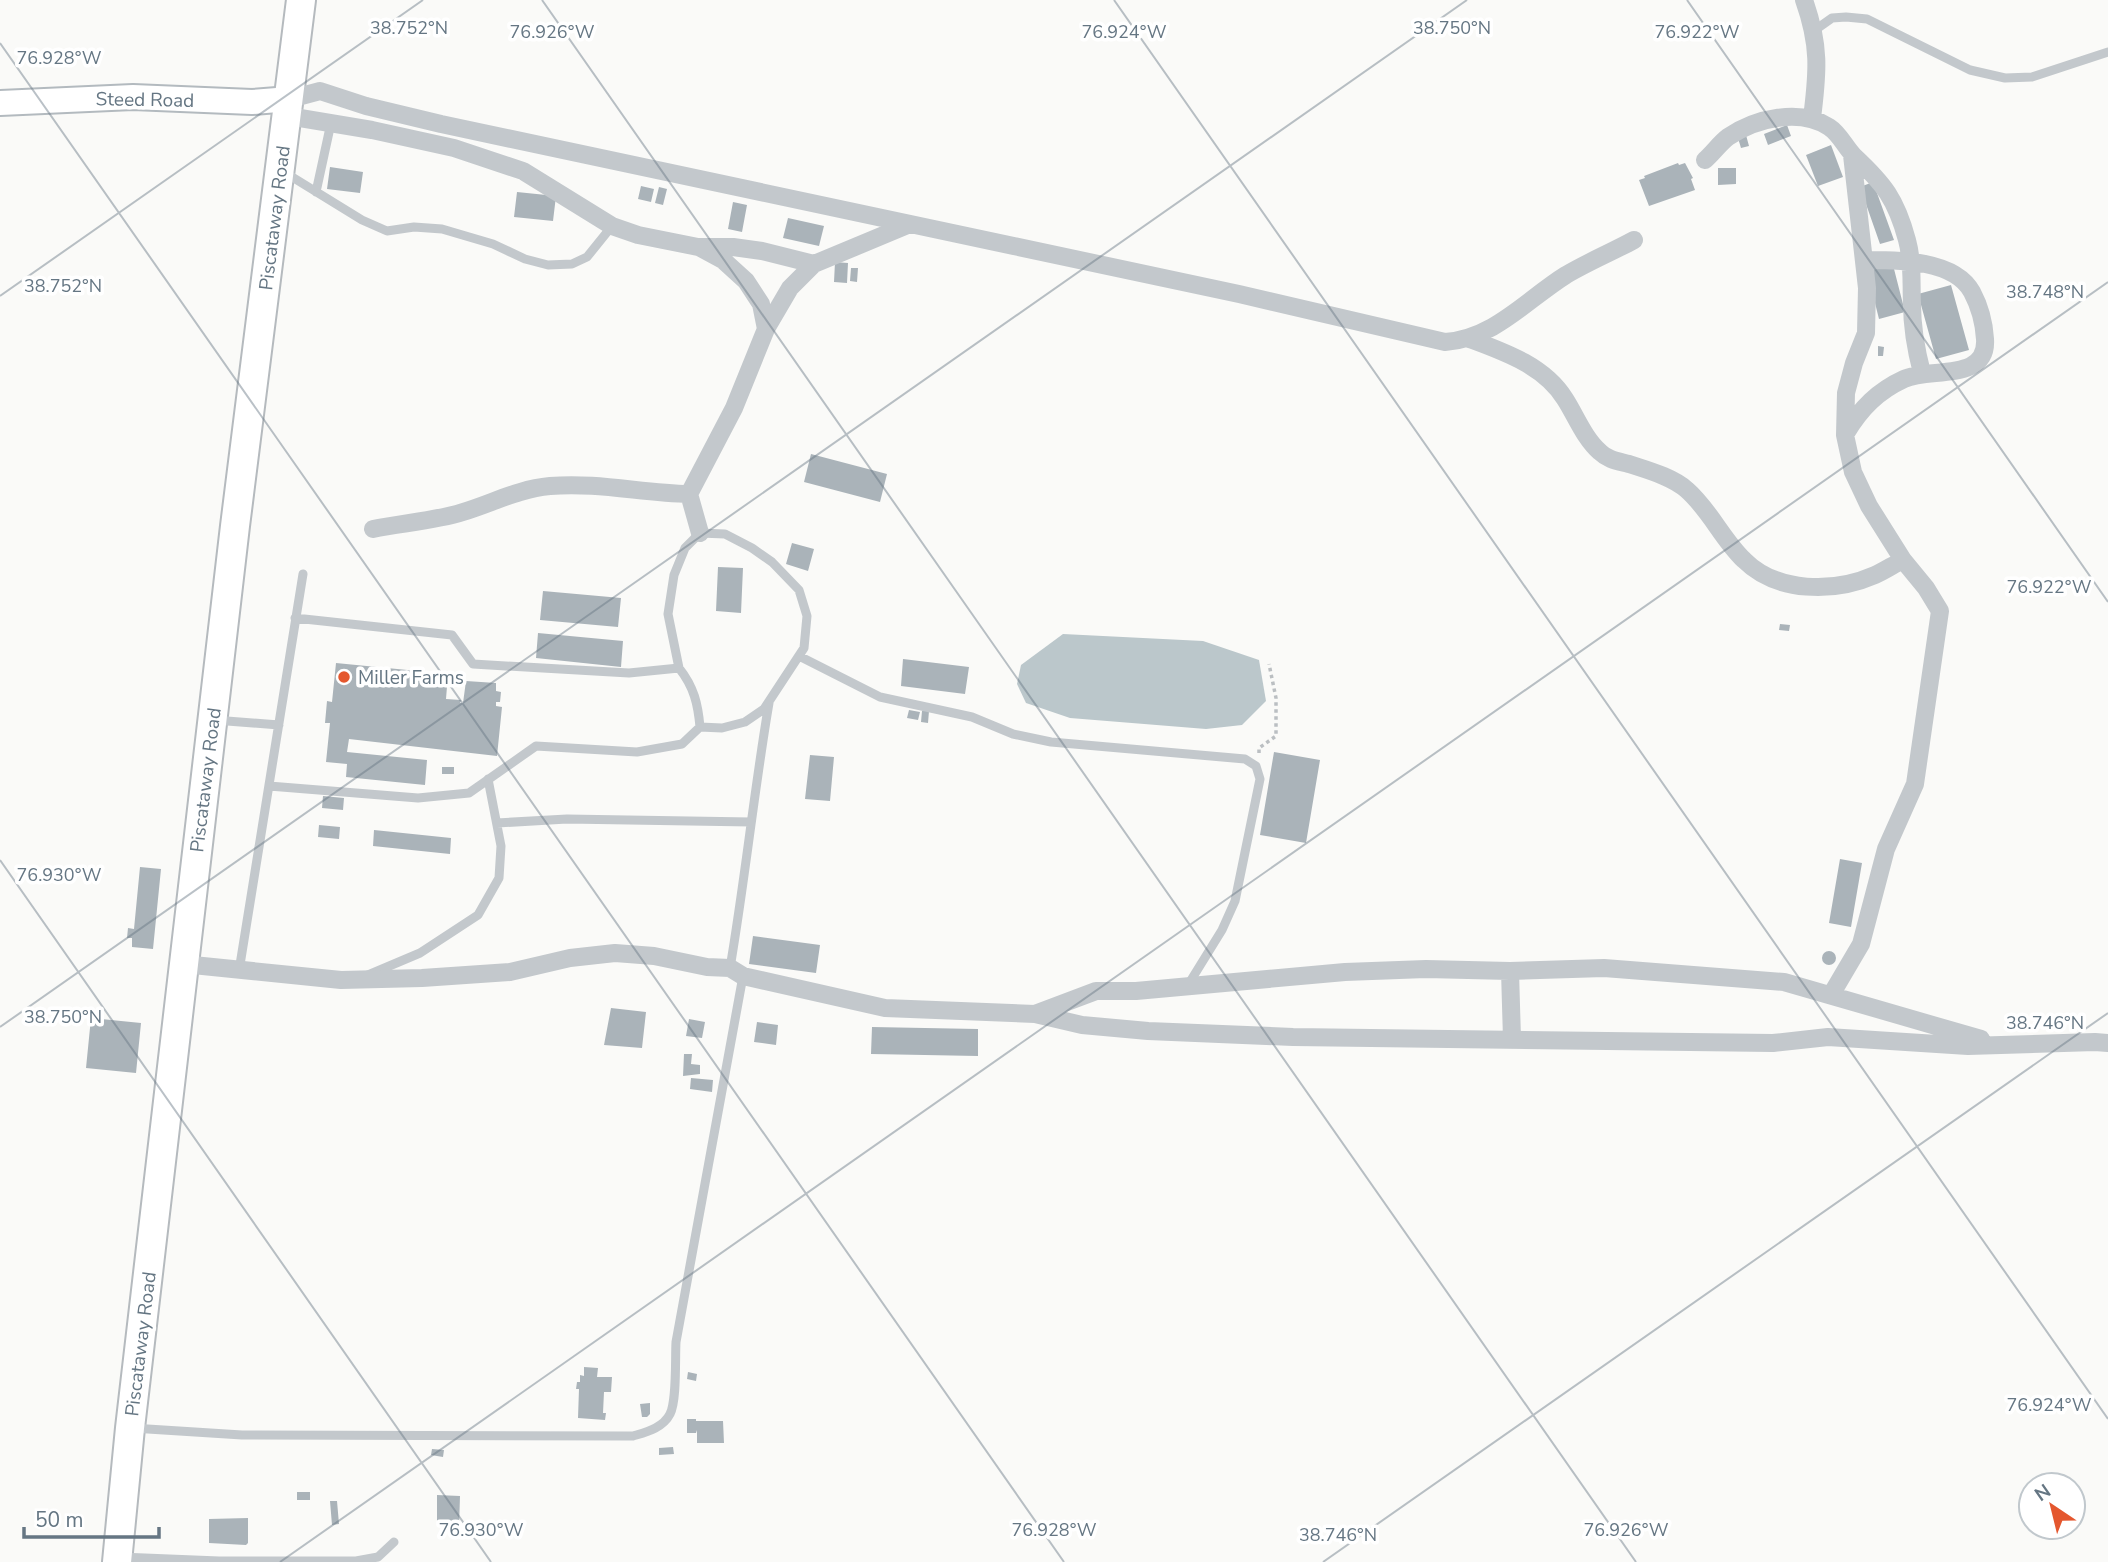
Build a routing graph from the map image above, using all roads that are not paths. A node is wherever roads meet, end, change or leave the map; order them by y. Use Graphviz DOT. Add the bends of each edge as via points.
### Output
graph roads {
  1 [pos="301,0"];
  2 [pos="1804,0"];
  3 [pos="1815,30"];
  4 [pos="2108,52"];
  5 [pos="0,103"];
  6 [pos="289,108"];
  7 [pos="1812,117"];
  8 [pos="331,123"];
  9 [pos="1852,155"];
  10 [pos="1705,160"];
  11 [pos="279,170"];
  12 [pos="316,192"];
  13 [pos="910,224"];
  14 [pos="612,226"];
  15 [pos="1634,240"];
  16 [pos="698,247"];
  17 [pos="1864,260"];
  18 [pos="1910,260"];
  19 [pos="814,264"];
  20 [pos="766,328"];
  21 [pos="1467,338"];
  22 [pos="1922,373"];
  23 [pos="1845,435"];
  24 [pos="689,494"];
  25 [pos="373,529"];
  26 [pos="700,533"];
  27 [pos="1903,560"];
  28 [pos="303,574"];
  29 [pos="295,618"];
  30 [pos="799,656"];
  31 [pos="679,668"];
  32 [pos="769,701"];
  33 [pos="212,720"];
  34 [pos="279,725"];
  35 [pos="700,727"];
  36 [pos="488,779"];
  37 [pos="269,786"];
  38 [pos="751,822"];
  39 [pos="497,823"];
  40 [pos="183,964"];
  41 [pos="239,971"];
  42 [pos="1510,971"];
  43 [pos="737,972"];
  44 [pos="356,979"];
  45 [pos="1188,985"];
  46 [pos="1831,995"];
  47 [pos="1035,1014"];
  48 [pos="1512,1039"];
  49 [pos="2108,1044"];
  50 [pos="2005,1046"];
  51 [pos="130,1428"];
  52 [pos="394,1542"];
  53 [pos="118,1559"];
  1 -- 6 [label="main road, Piscataway Road"];
  2 -- 3 [label="street"];
  3 -- 4 [label="lane" via="1832,18 1867,19 1970,70 2005,78 2032,77"];
  3 -- 7 [label="street" via="1818,74"];
  5 -- 6 [label="street, Steed Road" via="134,97"];
  6 -- 8 [label="street"];
  6 -- 11 [label="main road, Piscataway Road"];
  6 -- 13 [label="street" via="320,91 441,124"];
  7 -- 9 [label="street" via="1833,129"];
  7 -- 10 [label="street" via="1763,121 1728,138"];
  8 -- 12 [label="lane"];
  8 -- 14 [label="street" via="454,148 523,171"];
  9 -- 17 [label="street"];
  9 -- 18 [label="street" via="1869,167 1894,201"];
  11 -- 12 [label="lane"];
  11 -- 33 [label="main road, Piscataway Road"];
  12 -- 14 [label="lane" via="387,230 442,229 548,265 572,264 587,257"];
  13 -- 19 [label="street"];
  13 -- 21 [label="street" via="1445,342"];
  14 -- 16 [label="street"];
  15 -- 21 [label="street" via="1567,274 1489,330"];
  16 -- 19 [label="street" via="743,248"];
  16 -- 20 [label="street" via="723,260 746,281 761,304"];
  17 -- 18 [label="street"];
  17 -- 23 [label="street" via="1866,333 1846,393"];
  18 -- 22 [label="street" via="1914,344"];
  18 -- 22 [label="street" via="1959,276 1979,305 1984,324 1986,350 1978,362 1951,372"];
  19 -- 20 [label="street" via="790,289"];
  20 -- 24 [label="street" via="734,408"];
  21 -- 27 [label="street" via="1505,352 1551,382 1600,453 1685,488 1761,574 1787,583 1826,587 1852,583"];
  22 -- 23 [label="street" via="1870,399"];
  23 -- 27 [label="street" via="1853,472"];
  24 -- 25 [label="street" via="550,486 505,495 460,513"];
  24 -- 26 [label="street"];
  26 -- 30 [label="lane" via="725,534 787,575 799,590 807,616"];
  26 -- 31 [label="lane" via="685,548 674,575 668,614"];
  27 -- 46 [label="street" via="1940,611 1915,784 1886,849 1861,944"];
  28 -- 29 [label="lane"];
  29 -- 31 [label="lane" via="452,635 472,664 629,673"];
  29 -- 34 [label="lane"];
  30 -- 32 [label="lane"];
  30 -- 45 [label="lane" via="880,697 972,717 1013,734 1051,742 1245,759 1256,766 1260,779 1235,901"];
  31 -- 35 [label="lane" via="691,683"];
  32 -- 35 [label="lane" via="745,722"];
  32 -- 38 [label="lane"];
  33 -- 34 [label="lane"];
  33 -- 40 [label="main road, Piscataway Road"];
  34 -- 37 [label="lane"];
  35 -- 36 [label="lane" via="682,744 637,752 536,746"];
  36 -- 37 [label="lane" via="469,793 418,798"];
  36 -- 39 [label="lane"];
  37 -- 41 [label="lane"];
  38 -- 39 [label="lane" via="567,819"];
  38 -- 43 [label="lane"];
  39 -- 44 [label="lane" via="499,878 478,915 420,953"];
  40 -- 41 [label="street"];
  40 -- 51 [label="main road, Piscataway Road"];
  41 -- 44 [label="street"];
  42 -- 45 [label="street" via="1426,968"];
  42 -- 46 [label="street" via="1604,968 1744,978 1784,982"];
  42 -- 48 [label="street"];
  43 -- 44 [label="street" via="615,953 489,974"];
  43 -- 47 [label="street" via="885,1008"];
  43 -- 51 [label="lane" via="676,1342 673,1402 670,1415 653,1430 633,1436 270,1435"];
  45 -- 47 [label="street" via="1096,991"];
  46 -- 50 [label="street"];
  47 -- 48 [label="street" via="1082,1025 1148,1031"];
  48 -- 50 [label="street" via="1773,1043 1828,1037"];
  49 -- 50 [label="street"];
  51 -- 53 [label="main road, Piscataway Road"];
  52 -- 53 [label="lane" via="378,1557 356,1561"];
}
